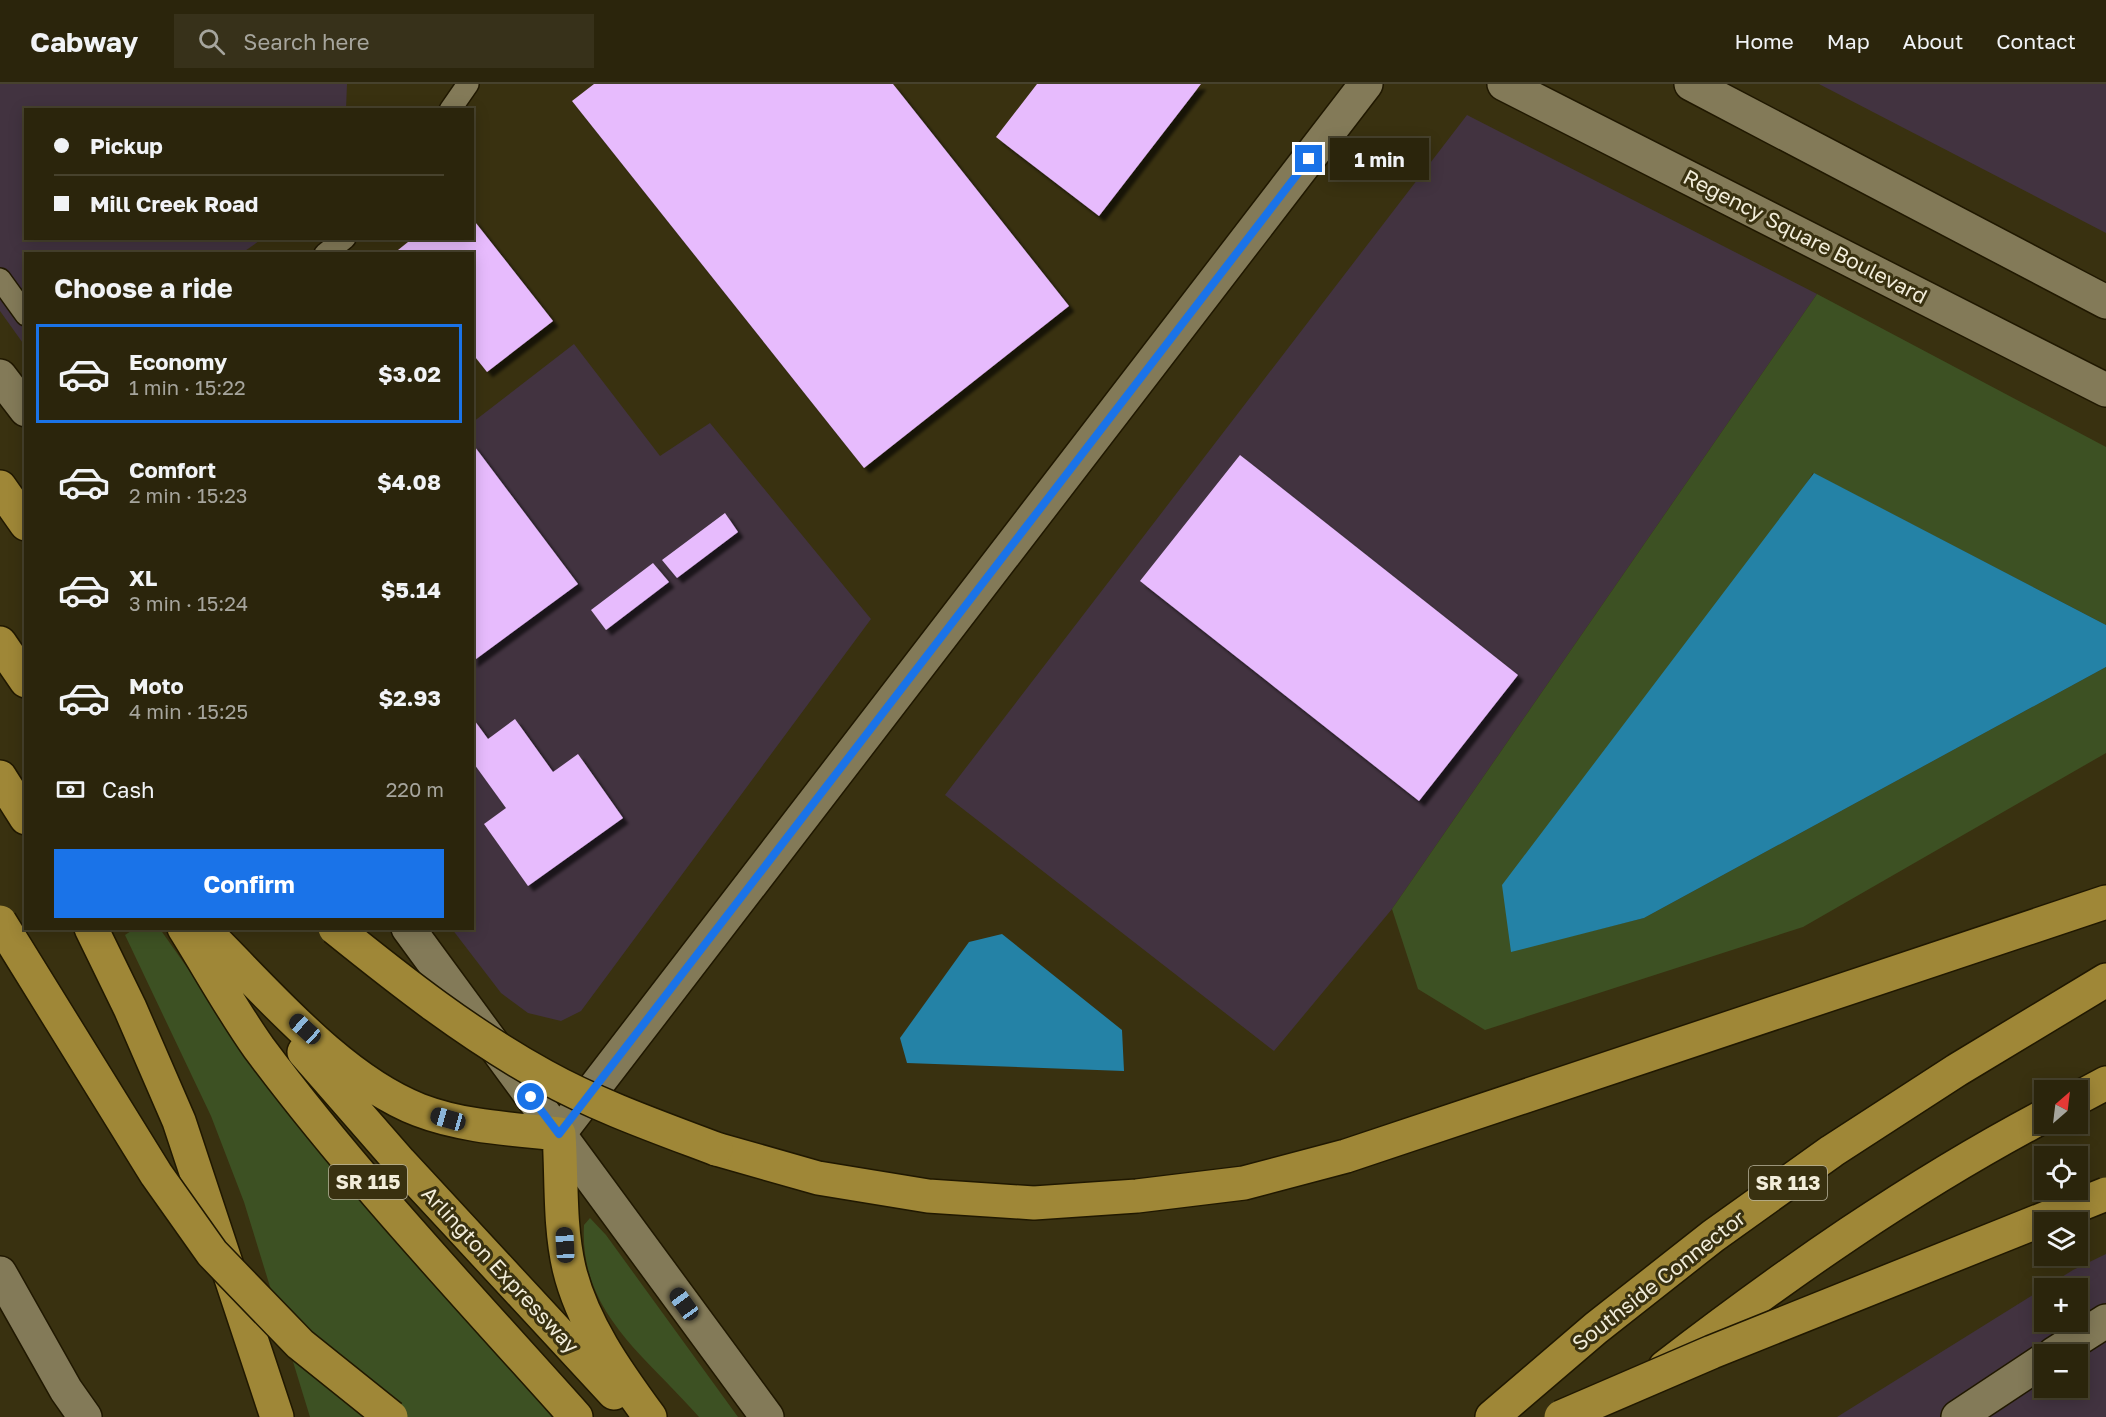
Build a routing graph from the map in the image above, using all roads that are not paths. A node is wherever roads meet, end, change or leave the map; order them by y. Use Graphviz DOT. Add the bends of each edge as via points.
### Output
graph roads {
  1 [pos="468,84"];
  2 [pos="1366,84"];
  3 [pos="1504,84"];
  4 [pos="1691,84"];
  5 [pos="451,108"];
  6 [pos="342,240"];
  7 [pos="328,252"];
  8 [pos="0,279"];
  9 [pos="2106,302"];
  10 [pos="24,312"];
  11 [pos="0,376"];
  12 [pos="2106,390"];
  13 [pos="24,407"];
  14 [pos="0,487"];
  15 [pos="24,521"];
  16 [pos="0,643"];
  17 [pos="24,678"];
  18 [pos="0,777"];
  19 [pos="24,815"];
  20 [pos="2106,902"];
  21 [pos="0,922"];
  22 [pos="92,930"];
  23 [pos="337,930"];
  24 [pos="409,930"];
  25 [pos="200,932"];
  26 [pos="2106,980"];
  27 [pos="2106,1083"];
  28 [pos="2088,1093"];
  29 [pos="2034,1122"];
  30 [pos="559,1134"];
  31 [pos="2106,1194"];
  32 [pos="0,1273"];
  33 [pos="2106,1321"];
  34 [pos="2070,1344"];
  35 [pos="2034,1367"];
  36 [pos="85,1417"];
  37 [pos="278,1417"];
  38 [pos="391,1417"];
  39 [pos="576,1417"];
  40 [pos="635,1417"];
  41 [pos="650,1417"];
  42 [pos="767,1417"];
  43 [pos="1492,1417"];
  44 [pos="1561,1417"];
  45 [pos="1600,1417"];
  46 [pos="1958,1417"];
  1 -- 5 [label="lane"];
  2 -- 30 [label="street"];
  3 -- 12 [label="street, Regency Square Boulevard"];
  4 -- 9 [label="street"];
  6 -- 7 [label="lane"];
  8 -- 10 [label="lane"];
  11 -- 13 [label="street"];
  14 -- 15 [label="highway"];
  16 -- 17 [label="highway"];
  18 -- 19 [label="highway"];
  20 -- 23 [label="highway, bridge" via="1346,1156 1244,1183 1034,1203 928,1196 818,1178 716,1149 607,1107 480,1039"];
  21 -- 38 [label="highway, bridge" via="156,1174 212,1253 300,1344"];
  22 -- 37 [label="highway" via="178,1121"];
  24 -- 30 [label="street"];
  25 -- 30 [label="highway" via="339,1060 386,1094 448,1119"];
  25 -- 39 [label="highway, SR 115" via="258,1046 302,1103 414,1238"];
  25 -- 40 [label="highway, Arlington Expressway" via="393,1155"];
  26 -- 43 [label="highway, Southside Connector / SR 113" via="1957,1070 1713,1236"];
  27 -- 28 [label="highway"];
  29 -- 45 [label="highway" via="1894,1203 1772,1284"];
  30 -- 41 [label="highway" via="565,1245 574,1288 597,1337"];
  30 -- 42 [label="street"];
  31 -- 44 [label="highway, bridge" via="1723,1347"];
  32 -- 36 [label="street"];
  33 -- 34 [label="street"];
  35 -- 46 [label="street"];
}
